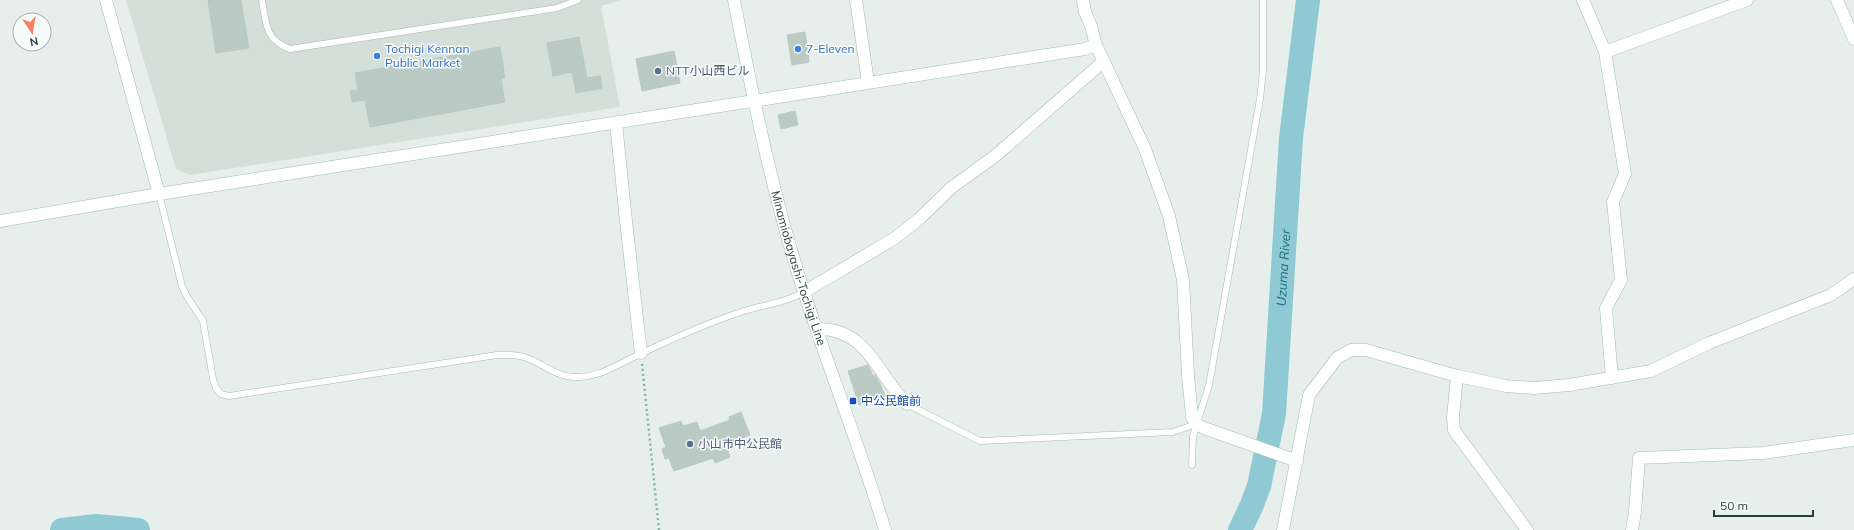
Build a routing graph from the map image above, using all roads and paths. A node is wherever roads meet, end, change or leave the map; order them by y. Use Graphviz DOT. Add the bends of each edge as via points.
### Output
graph roads {
  1 [pos="106,0"];
  2 [pos="262,0"];
  3 [pos="578,0"];
  4 [pos="734,0"];
  5 [pos="856,0"];
  6 [pos="1083,0"];
  7 [pos="1263,0"];
  8 [pos="1583,0"];
  9 [pos="1747,0"];
  10 [pos="1837,0"];
  11 [pos="1854,39"];
  12 [pos="1096,45"];
  13 [pos="1605,52"];
  14 [pos="1104,61"];
  15 [pos="868,82"];
  16 [pos="755,102"];
  17 [pos="616,123"];
  18 [pos="159,194"];
  19 [pos="0,221"];
  20 [pos="1854,279"];
  21 [pos="804,292"];
  22 [pos="817,329"];
  23 [pos="642,353"];
  24 [pos="1457,376"];
  25 [pos="1612,378"];
  26 [pos="907,404"];
  27 [pos="1200,426"];
  28 [pos="1854,440"];
  29 [pos="1294,460"];
  30 [pos="1192,465"];
  31 [pos="659,530"];
  32 [pos="885,530"];
  33 [pos="1283,530"];
  34 [pos="1527,530"];
  35 [pos="1632,530"];
  1 -- 18 [label="street"];
  2 -- 3 [label="lane" via="267,30 273,40 290,49 557,8"];
  4 -- 16 [label="street, Minamiobayashi-Tochigi Line"];
  5 -- 15 [label="street"];
  6 -- 12 [label="street"];
  7 -- 27 [label="lane" via="1263,71 1260,99 1210,385"];
  8 -- 13 [label="street"];
  9 -- 13 [label="street"];
  10 -- 11 [label="street"];
  12 -- 14 [label="street"];
  12 -- 15 [label="street" via="1085,49"];
  13 -- 25 [label="street" via="1625,174 1613,202 1621,280 1606,308"];
  14 -- 21 [label="street" via="995,156 952,188 895,238"];
  14 -- 27 [label="street" via="1145,149 1169,216 1182,280 1192,417"];
  15 -- 16 [label="street"];
  16 -- 17 [label="street"];
  16 -- 21 [label="street, Minamiobayashi-Tochigi Line" via="779,209"];
  17 -- 18 [label="street"];
  17 -- 23 [label="street"];
  18 -- 19 [label="street"];
  18 -- 23 [label="lane" via="182,286 203,321 213,379 221,394 237,394 497,355 526,357 559,374 574,377 591,376 605,372"];
  20 -- 25 [label="street" via="1831,295 1709,343 1651,371"];
  21 -- 22 [label="street, Minamiobayashi-Tochigi Line"];
  21 -- 23 [label="lane" via="788,300 738,312"];
  22 -- 26 [label="street" via="837,330 864,347"];
  22 -- 32 [label="street, Minamiobayashi-Tochigi Line"];
  23 -- 31 [label="path"];
  24 -- 25 [label="street" via="1506,386 1534,388"];
  24 -- 29 [label="street" via="1366,350 1351,350 1337,358 1309,396"];
  24 -- 34 [label="street" via="1454,430"];
  26 -- 27 [label="lane" via="980,440 1173,432"];
  27 -- 29 [label="street"];
  27 -- 30 [label="lane" via="1193,436"];
  28 -- 35 [label="street" via="1763,453 1639,458 1636,512"];
  29 -- 33 [label="street"];
}
